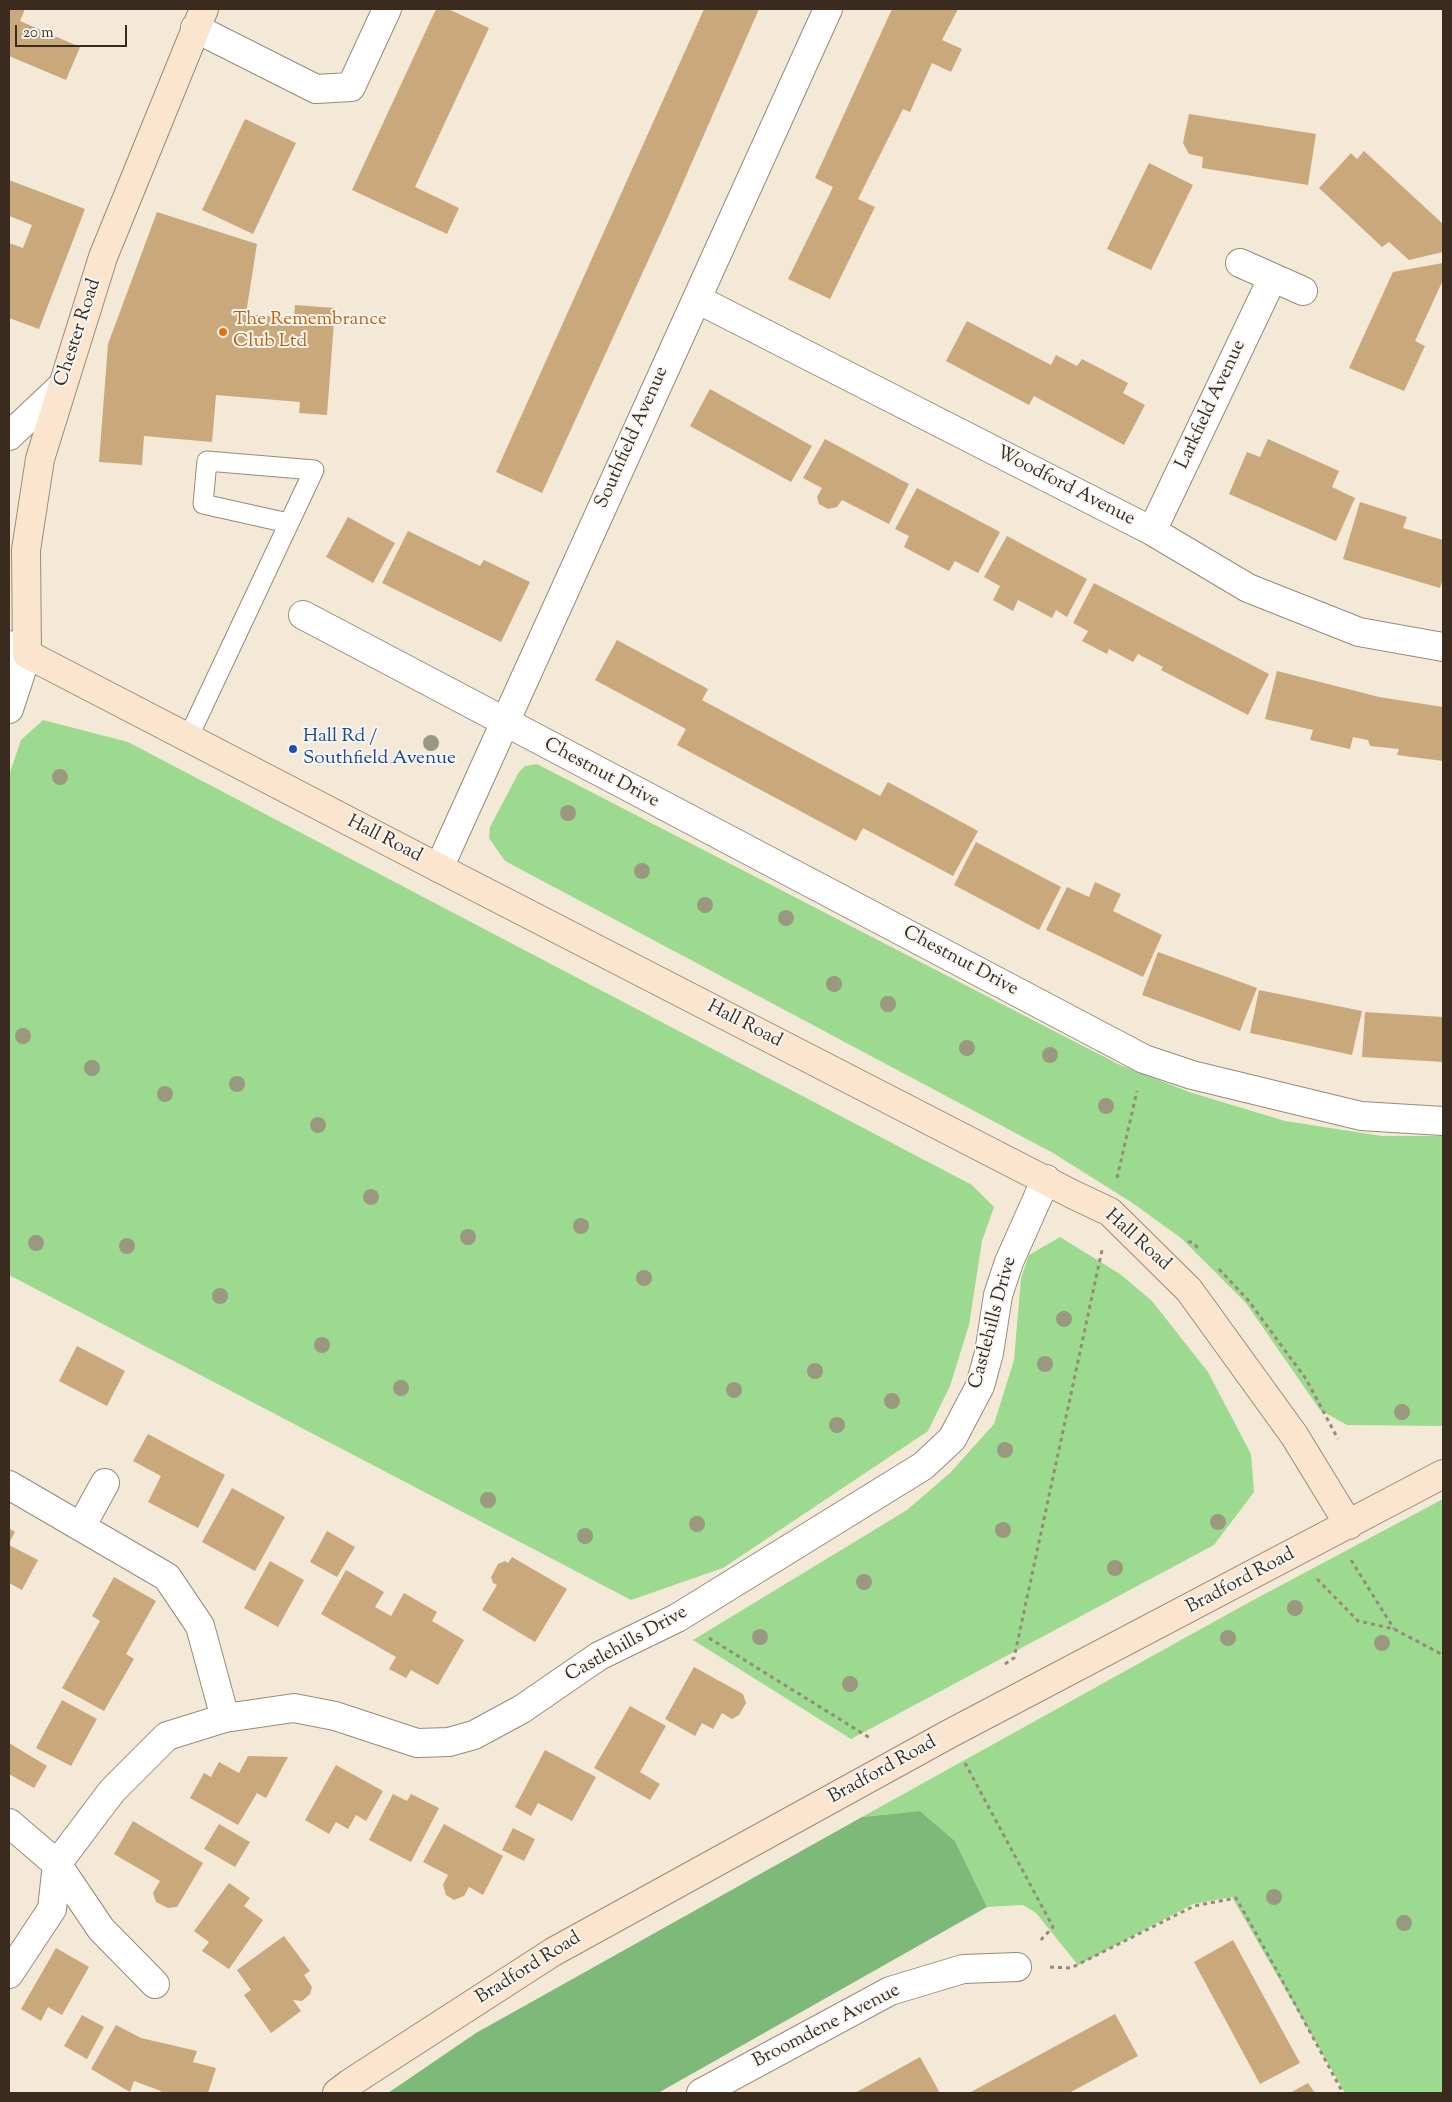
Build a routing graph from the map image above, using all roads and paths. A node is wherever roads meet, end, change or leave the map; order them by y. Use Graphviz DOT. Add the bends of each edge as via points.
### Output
graph roads {
  1 [pos="387,9"];
  2 [pos="828,9"];
  3 [pos="200,18"];
  4 [pos="1240,263"];
  5 [pos="1272,279"];
  6 [pos="1303,291"];
  7 [pos="697,299"];
  8 [pos="61,387"];
  9 [pos="9,436"];
  10 [pos="288,523"];
  11 [pos="1152,531"];
  12 [pos="303,615"];
  13 [pos="1443,647"];
  14 [pos="18,650"];
  15 [pos="9,709"];
  16 [pos="504,723"];
  17 [pos="188,738"];
  18 [pos="439,868"];
  19 [pos="1144,1059"];
  20 [pos="1443,1121"];
  21 [pos="1046,1179"];
  22 [pos="1110,1212"];
  23 [pos="1443,1474"];
  24 [pos="105,1483"];
  25 [pos="9,1485"];
  26 [pos="1349,1525"];
  27 [pos="81,1527"];
  28 [pos="1294,1554"];
  29 [pos="677,1618"];
  30 [pos="1394,1629"];
  31 [pos="1443,1656"];
  32 [pos="998,1667"];
  33 [pos="225,1718"];
  34 [pos="878,1734"];
  35 [pos="949,1734"];
  36 [pos="9,1824"];
  37 [pos="57,1864"];
  38 [pos="1017,1967"];
  39 [pos="9,1974"];
  40 [pos="155,1984"];
  41 [pos="337,2093"];
  42 [pos="701,2093"];
  43 [pos="1343,2093"];
  1 -- 3 [label="street" via="351,87 316,89"];
  2 -- 7 [label="street, Southfield Avenue"];
  3 -- 8 [label="main road, Chester Road" via="103,257"];
  4 -- 5 [label="street"];
  5 -- 6 [label="street"];
  5 -- 11 [label="street, Larkfield Avenue"];
  7 -- 11 [label="street, Woodford Avenue"];
  7 -- 16 [label="street, Southfield Avenue"];
  8 -- 9 [label="street"];
  8 -- 14 [label="main road, Chester Road" via="40,459 26,550"];
  10 -- 10 [label="lane" via="314,470 207,461 203,504"];
  10 -- 17 [label="lane"];
  11 -- 13 [label="street, Woodford Avenue" via="1248,588 1359,632"];
  12 -- 16 [label="street, Chestnut Drive"];
  14 -- 15 [label="street"];
  14 -- 17 [label="main road, Hall Road"];
  16 -- 18 [label="street, Southfield Avenue"];
  16 -- 19 [label="street, Chestnut Drive"];
  17 -- 18 [label="main road, Hall Road"];
  18 -- 21 [label="main road, Hall Road"];
  19 -- 20 [label="street, Chestnut Drive" via="1192,1075 1361,1116"];
  19 -- 22 [label="path"];
  21 -- 22 [label="main road, Hall Road"];
  21 -- 29 [label="street, Castlehills Drive" via="998,1295 980,1386 952,1439 923,1466"];
  22 -- 26 [label="main road, Hall Road" via="1190,1290 1294,1435"];
  22 -- 32 [label="path" via="1014,1658"];
  23 -- 26 [label="main road, Bradford Road"];
  24 -- 27 [label="street"];
  25 -- 27 [label="street"];
  26 -- 28 [label="main road, Bradford Road"];
  26 -- 30 [label="path" via="1351,1559"];
  27 -- 33 [label="street" via="167,1577 200,1626"];
  28 -- 30 [label="path" via="1358,1621"];
  28 -- 35 [label="main road, Bradford Road"];
  29 -- 33 [label="street, Castlehills Drive" via="600,1656 522,1709 474,1735 449,1742 418,1743 335,1716 294,1708"];
  29 -- 34 [label="path" via="870,1738"];
  30 -- 31 [label="path"];
  33 -- 37 [label="street, Castlehills Drive" via="167,1736 112,1791"];
  35 -- 38 [label="path" via="1053,1927"];
  35 -- 41 [label="main road, Bradford Road" via="553,1952"];
  36 -- 37 [label="street"];
  37 -- 39 [label="street" via="52,1909"];
  37 -- 40 [label="street" via="101,1929"];
  38 -- 42 [label="street, Broomdene Avenue" via="963,1969 890,1991"];
  38 -- 43 [label="path" via="1071,1968 1194,1906 1236,1898"];
}
